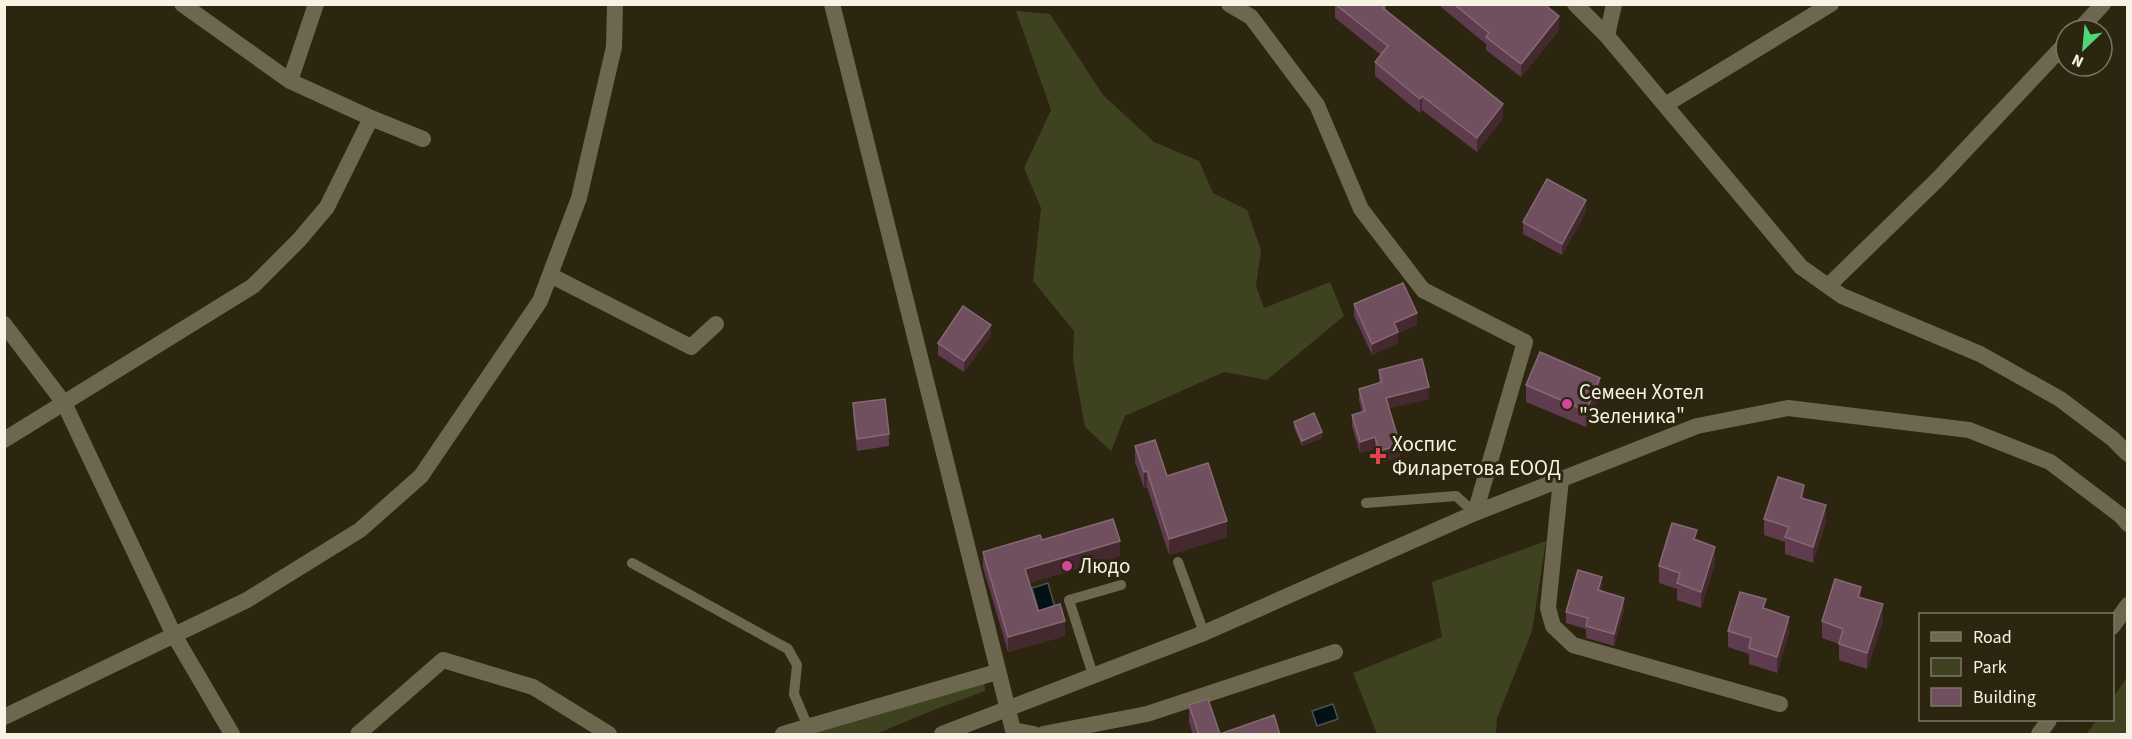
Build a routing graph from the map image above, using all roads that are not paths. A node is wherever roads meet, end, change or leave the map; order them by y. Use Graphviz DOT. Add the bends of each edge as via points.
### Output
graph roads {
  1 [pos="182,4"];
  2 [pos="316,4"];
  3 [pos="615,4"];
  4 [pos="832,4"];
  5 [pos="1229,4"];
  6 [pos="1575,4"];
  7 [pos="1614,4"];
  8 [pos="1831,4"];
  9 [pos="2103,4"];
  10 [pos="2090,18"];
  11 [pos="1607,36"];
  12 [pos="2054,57"];
  13 [pos="290,81"];
  14 [pos="1665,105"];
  15 [pos="371,118"];
  16 [pos="423,139"];
  17 [pos="550,275"];
  18 [pos="1828,286"];
  19 [pos="4,324"];
  20 [pos="716,324"];
  21 [pos="64,403"];
  22 [pos="4,440"];
  23 [pos="2127,454"];
  24 [pos="1561,479"];
  25 [pos="1366,504"];
  26 [pos="1475,513"];
  27 [pos="2127,524"];
  28 [pos="1178,562"];
  29 [pos="632,563"];
  30 [pos="1121,585"];
  31 [pos="2127,605"];
  32 [pos="2114,624"];
  33 [pos="1204,633"];
  34 [pos="174,635"];
  35 [pos="1335,652"];
  36 [pos="997,672"];
  37 [pos="1093,675"];
  38 [pos="1780,704"];
  39 [pos="1008,710"];
  40 [pos="4,717"];
  41 [pos="2048,721"];
  42 [pos="808,727"];
  43 [pos="1013,732"];
  44 [pos="232,735"];
  45 [pos="358,735"];
  46 [pos="609,735"];
  47 [pos="783,735"];
  48 [pos="942,735"];
  49 [pos="1034,735"];
  50 [pos="1043,735"];
  51 [pos="2039,735"];
  1 -- 13 [label="street"];
  2 -- 13 [label="street"];
  3 -- 17 [label="street" via="614,47 579,198"];
  4 -- 36 [label="street"];
  5 -- 26 [label="street" via="1251,16 1317,105 1361,209 1423,290 1525,342"];
  6 -- 11 [label="street"];
  7 -- 11 [label="street"];
  8 -- 14 [label="street"];
  9 -- 10 [label="street"];
  11 -- 14 [label="street"];
  12 -- 18 [label="street" via="1939,178"];
  13 -- 15 [label="street"];
  14 -- 18 [label="street" via="1801,267"];
  15 -- 16 [label="street"];
  15 -- 21 [label="street" via="327,207 253,286"];
  17 -- 20 [label="street" via="691,347"];
  17 -- 34 [label="street" via="540,300 420,476 360,530 247,600"];
  18 -- 23 [label="street" via="1842,296 1990,360 2060,399"];
  19 -- 21 [label="street"];
  21 -- 22 [label="street"];
  21 -- 34 [label="street"];
  24 -- 26 [label="street"];
  24 -- 27 [label="street" via="1697,426 1788,408 1969,430 2050,462"];
  24 -- 38 [label="street" via="1548,608 1553,626 1573,645"];
  25 -- 26 [label="lane" via="1456,496"];
  26 -- 33 [label="street"];
  28 -- 33 [label="lane"];
  29 -- 42 [label="lane" via="788,649 797,665 794,694"];
  30 -- 37 [label="lane" via="1070,600"];
  31 -- 32 [label="street"];
  33 -- 37 [label="street"];
  34 -- 40 [label="street"];
  34 -- 44 [label="street"];
  35 -- 50 [label="street" via="1147,714"];
  36 -- 39 [label="street"];
  36 -- 42 [label="street"];
  37 -- 39 [label="street"];
  39 -- 43 [label="street"];
  39 -- 48 [label="street"];
  41 -- 51 [label="street"];
  42 -- 47 [label="street"];
  43 -- 49 [label="street"];
  45 -- 46 [label="street" via="443,660 533,687"];
}
